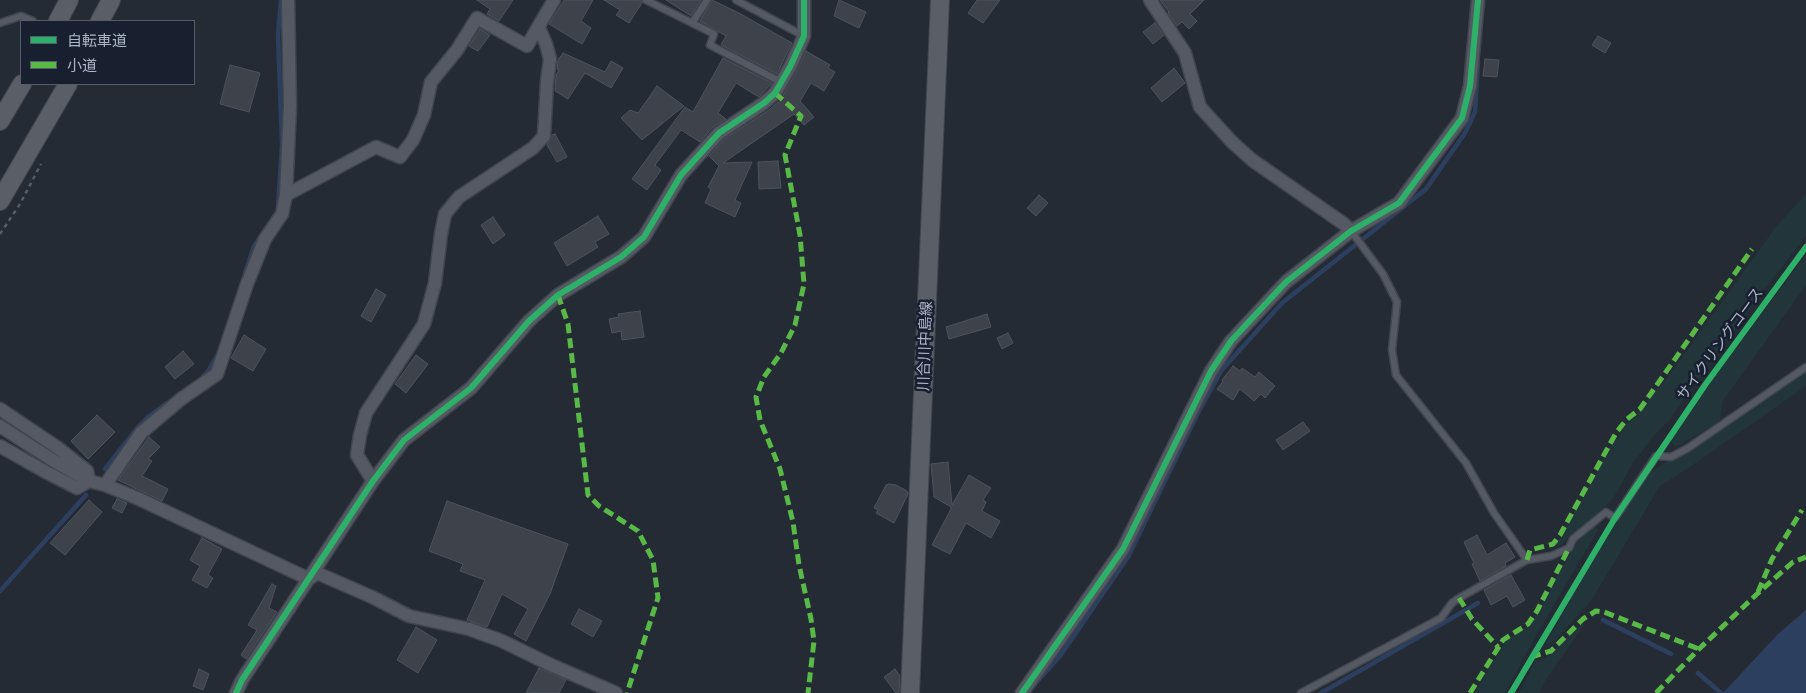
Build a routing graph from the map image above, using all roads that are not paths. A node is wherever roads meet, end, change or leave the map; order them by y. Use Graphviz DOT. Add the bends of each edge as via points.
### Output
graph roads {
  1 [pos="69,0"];
  2 [pos="111,0"];
  3 [pos="288,0"];
  4 [pos="554,0"];
  5 [pos="646,0"];
  6 [pos="706,0"];
  7 [pos="736,0"];
  8 [pos="804,0"];
  9 [pos="940,0"];
  10 [pos="1150,0"];
  11 [pos="1478,0"];
  12 [pos="31,20"];
  13 [pos="59,20"];
  14 [pos="101,20"];
  15 [pos="0,23"];
  16 [pos="692,23"];
  17 [pos="539,28"];
  18 [pos="804,36"];
  19 [pos="781,82"];
  20 [pos="21,85"];
  21 [pos="67,85"];
  22 [pos="0,121"];
  23 [pos="286,195"];
  24 [pos="0,201"];
  25 [pos="1354,234"];
  26 [pos="1806,367"];
  27 [pos="0,409"];
  28 [pos="0,426"];
  29 [pos="0,446"];
  30 [pos="89,481"];
  31 [pos="373,481"];
  32 [pos="105,485"];
  33 [pos="1527,560"];
  34 [pos="309,580"];
  35 [pos="236,693"];
  36 [pos="616,693"];
  37 [pos="910,693"];
  38 [pos="1022,693"];
  39 [pos="1301,693"];
  1 -- 13 [label="main road"];
  2 -- 14 [label="main road"];
  3 -- 23 [label="street" via="290,106"];
  4 -- 17 [label="street"];
  5 -- 16 [label="lane"];
  6 -- 16 [label="lane"];
  7 -- 18 [label="lane"];
  8 -- 18 [label="street"];
  9 -- 37 [label="main road, 川合川中島線"];
  10 -- 25 [label="street" via="1185,53 1200,107 1252,160"];
  11 -- 25 [label="street" via="1470,86 1462,118 1399,204"];
  12 -- 15 [label="lane" via="21,16"];
  16 -- 19 [label="lane" via="714,34 710,45"];
  17 -- 23 [label="street" via="527,46 477,18 431,82 424,115 413,140 400,157 376,147"];
  17 -- 31 [label="street" via="550,59 544,136 533,148 459,197 445,214 435,283 424,324 366,413 360,435 357,455"];
  18 -- 19 [label="street"];
  19 -- 31 [label="street" via="775,93 719,134 681,174 644,236 621,257 558,295 529,321 471,388 404,440"];
  20 -- 22 [label="main road"];
  21 -- 24 [label="main road"];
  23 -- 32 [label="street" via="282,214 265,238 247,284 216,374 140,433"];
  25 -- 33 [label="lane" via="1383,274 1397,302 1392,350 1396,375 1466,463 1494,513"];
  25 -- 38 [label="street" via="1286,282 1231,341 1211,371 1123,549"];
  26 -- 33 [label="lane" via="1688,448 1671,457 1656,456 1614,518 1606,512 1573,539 1568,548 1551,556"];
  27 -- 30 [label="street" via="87,471"];
  28 -- 30 [label="street"];
  29 -- 30 [label="street" via="77,488"];
  30 -- 32 [label="street"];
  31 -- 34 [label="street"];
  32 -- 34 [label="street"];
  33 -- 39 [label="lane" via="1459,598 1441,618"];
  34 -- 35 [label="street"];
  34 -- 36 [label="street" via="317,573 409,616 469,629 502,641"];
}
